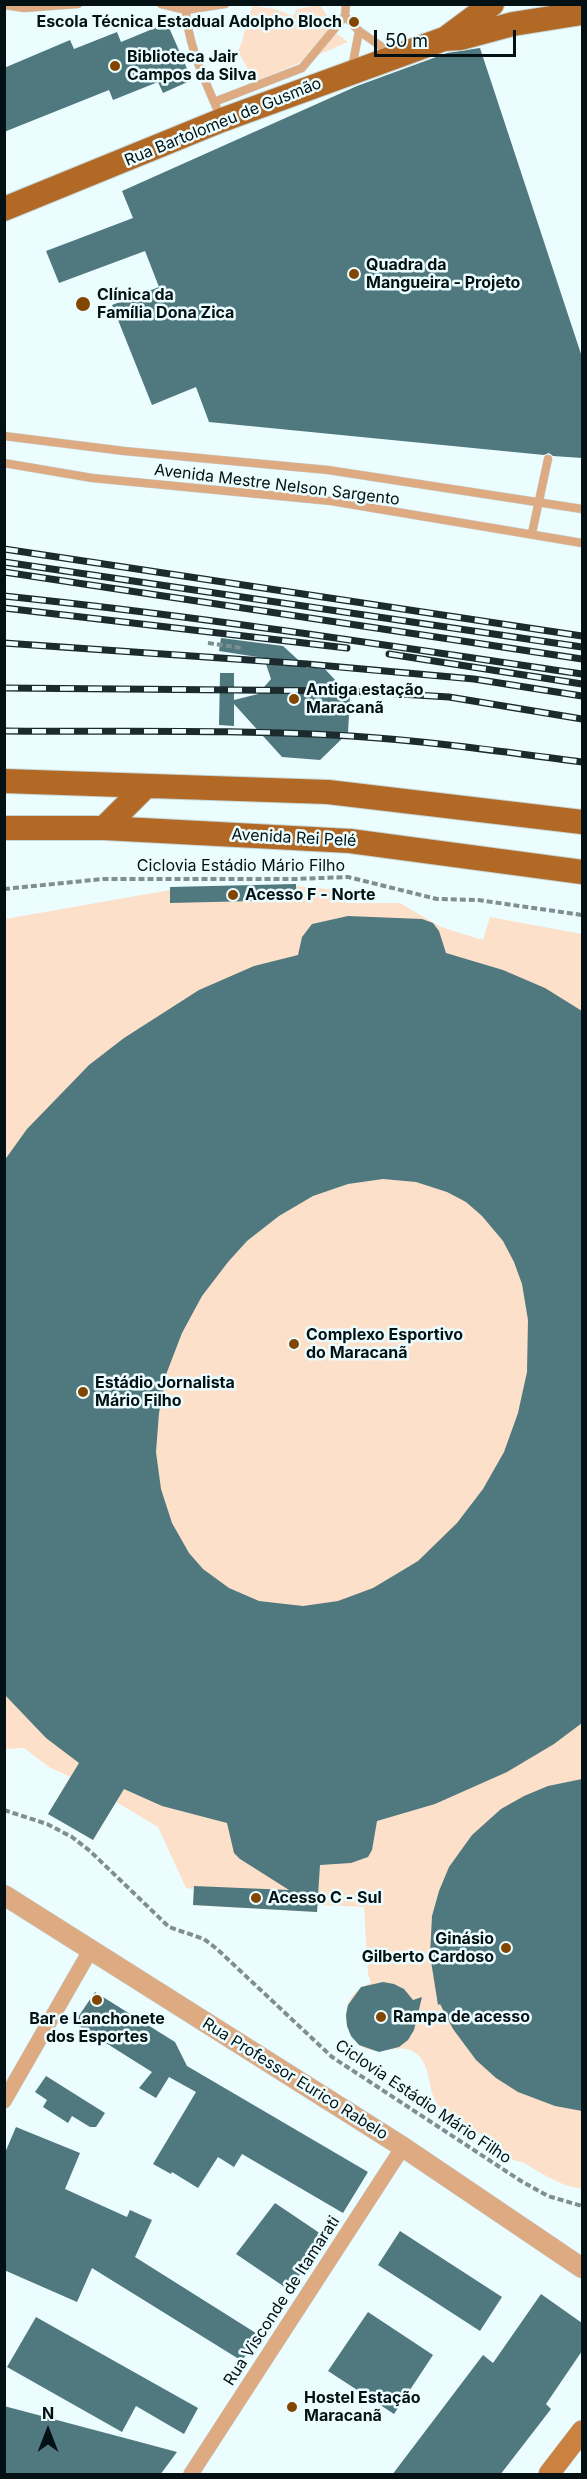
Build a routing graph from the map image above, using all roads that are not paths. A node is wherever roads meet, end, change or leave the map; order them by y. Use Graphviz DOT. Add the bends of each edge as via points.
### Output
graph roads {
  1 [pos="78,4"];
  2 [pos="161,4"];
  3 [pos="225,4"];
  4 [pos="346,4"];
  5 [pos="492,4"];
  6 [pos="4,5"];
  7 [pos="186,7"];
  8 [pos="582,13"];
  9 [pos="345,16"];
  10 [pos="359,31"];
  11 [pos="444,39"];
  12 [pos="395,57"];
  13 [pos="351,72"];
  14 [pos="218,111"];
  15 [pos="4,209"];
  16 [pos="4,436"];
  17 [pos="548,459"];
  18 [pos="4,463"];
  19 [pos="537,501"];
  20 [pos="582,509"];
  21 [pos="532,533"];
  22 [pos="582,543"];
  23 [pos="4,782"];
  24 [pos="145,787"];
  25 [pos="582,822"];
  26 [pos="4,828"];
  27 [pos="104,828"];
  28 [pos="582,872"];
  29 [pos="4,1895"];
  30 [pos="90,1951"];
  31 [pos="4,2101"];
  32 [pos="403,2147"];
  33 [pos="582,2268"];
  34 [pos="582,2431"];
  35 [pos="191,2475"];
  36 [pos="549,2475"];
  1 -- 6 [label="lane" via="24,8"];
  2 -- 7 [label="lane"];
  3 -- 7 [label="lane"];
  4 -- 9 [label="lane"];
  5 -- 11 [label="main road, Rua Bartolomeu de Gusmão"];
  7 -- 14 [label="lane" via="187,25"];
  8 -- 11 [label="main road, Rua Bartolomeu de Gusmão"];
  9 -- 10 [label="lane"];
  9 -- 14 [label="lane" via="302,68"];
  10 -- 12 [label="lane"];
  10 -- 13 [label="lane"];
  11 -- 12 [label="main road, Rua Bartolomeu de Gusmão"];
  12 -- 13 [label="main road, Rua Bartolomeu de Gusmão"];
  13 -- 14 [label="main road, Rua Bartolomeu de Gusmão"];
  14 -- 15 [label="main road, Rua Bartolomeu de Gusmão"];
  16 -- 19 [label="lane, Avenida Mestre Nelson Sargento" via="328,470"];
  17 -- 19 [label="lane"];
  18 -- 21 [label="lane, Avenida Mestre Nelson Sargento" via="92,478 331,501"];
  19 -- 20 [label="lane, Avenida Mestre Nelson Sargento"];
  19 -- 21 [label="lane"];
  21 -- 22 [label="lane, Avenida Mestre Nelson Sargento"];
  23 -- 24 [label="main road"];
  24 -- 25 [label="main road" via="328,792"];
  24 -- 27 [label="main road"];
  26 -- 27 [label="main road, Avenida Rei Pelé"];
  27 -- 28 [label="main road, Avenida Rei Pelé" via="350,841"];
  29 -- 30 [label="street, Rua Professor Eurico Rabelo"];
  30 -- 31 [label="street"];
  30 -- 32 [label="street, Rua Professor Eurico Rabelo"];
  32 -- 33 [label="street, Rua Professor Eurico Rabelo"];
  32 -- 35 [label="street, Rua Visconde de Itamarati"];
  34 -- 36 [label="main road"];
}
